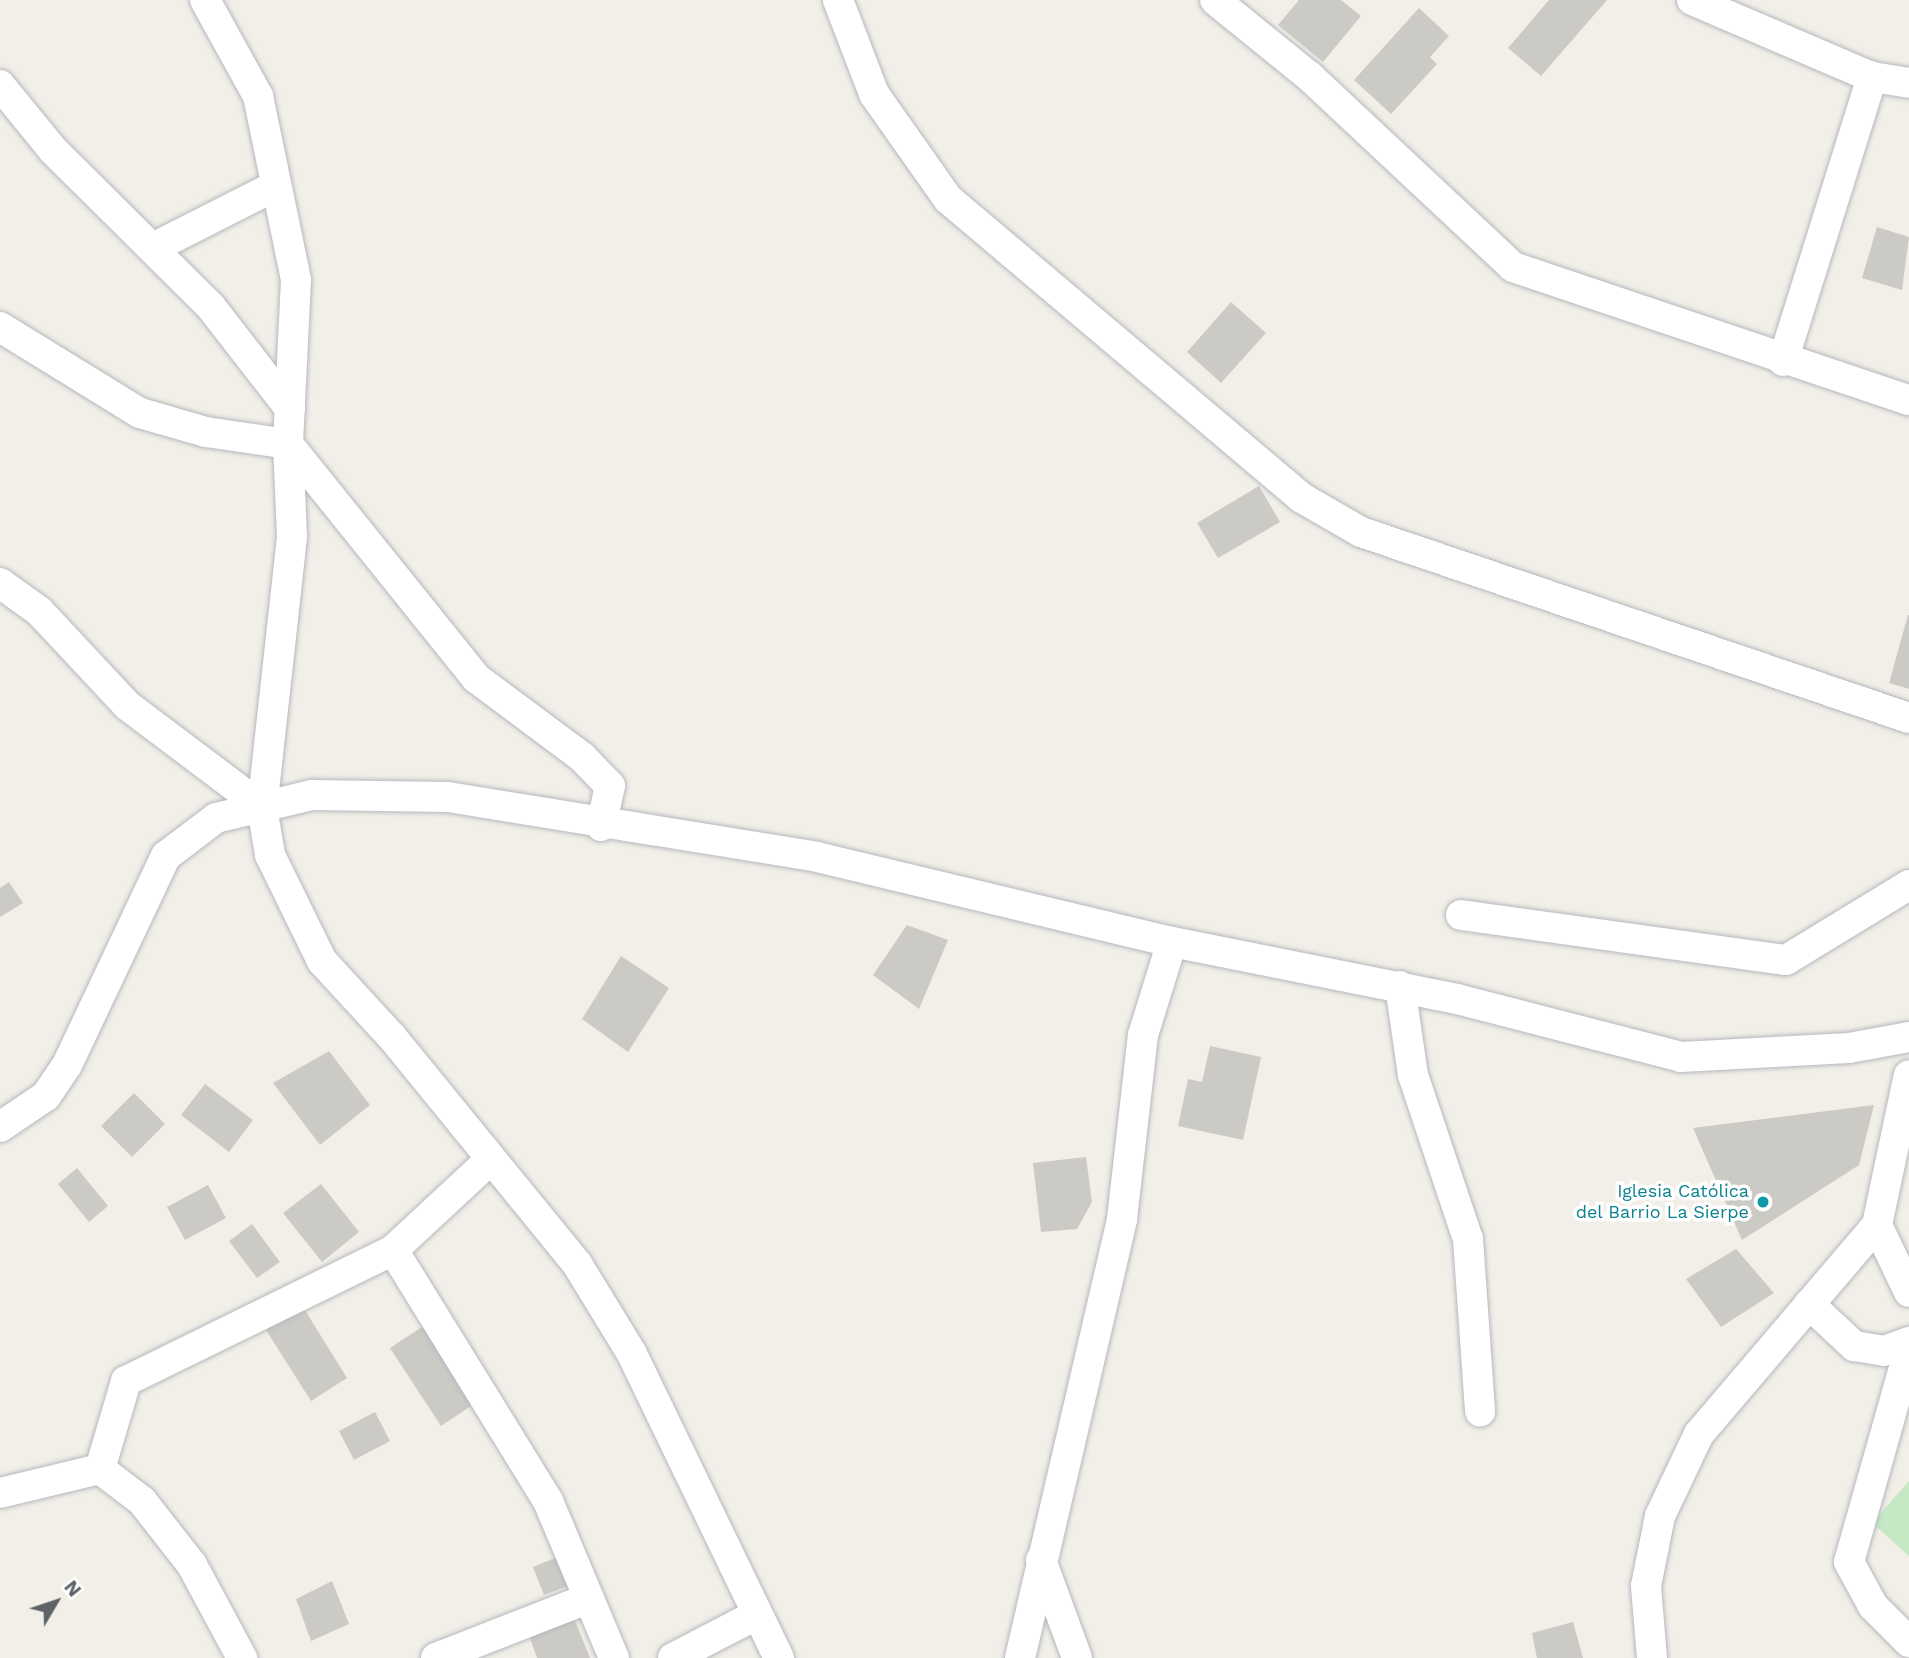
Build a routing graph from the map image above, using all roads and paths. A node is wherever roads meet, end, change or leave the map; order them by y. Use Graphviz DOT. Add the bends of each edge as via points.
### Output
graph roads {
  1 [pos="205,0"];
  2 [pos="838,0"];
  3 [pos="1214,0"];
  4 [pos="1692,0"];
  5 [pos="1872,77"];
  6 [pos="1909,83"];
  7 [pos="0,85"];
  8 [pos="275,186"];
  9 [pos="155,247"];
  10 [pos="0,327"];
  11 [pos="1783,361"];
  12 [pos="1909,400"];
  13 [pos="290,408"];
  14 [pos="288,444"];
  15 [pos="0,583"];
  16 [pos="1909,718"];
  17 [pos="262,807"];
  18 [pos="601,826"];
  19 [pos="1909,885"];
  20 [pos="1461,915"];
  21 [pos="1172,942"];
  22 [pos="1400,986"];
  23 [pos="1909,1037"];
  24 [pos="1909,1074"];
  25 [pos="0,1127"];
  26 [pos="490,1160"];
  27 [pos="1877,1225"];
  28 [pos="393,1250"];
  29 [pos="1909,1292"];
  30 [pos="1809,1304"];
  31 [pos="1909,1342"];
  32 [pos="1909,1350"];
  33 [pos="1480,1412"];
  34 [pos="100,1469"];
  35 [pos="0,1493"];
  36 [pos="1041,1559"];
  37 [pos="589,1598"];
  38 [pos="754,1616"];
  39 [pos="1909,1642"];
  40 [pos="242,1658"];
  41 [pos="436,1658"];
  42 [pos="614,1658"];
  43 [pos="673,1658"];
  44 [pos="779,1658"];
  45 [pos="1020,1658"];
  46 [pos="1077,1658"];
  47 [pos="1652,1658"];
  1 -- 8 [label="street" via="258,96"];
  2 -- 16 [label="street" via="874,94 948,199 1302,498 1361,532"];
  3 -- 11 [label="street" via="1309,76 1513,267"];
  4 -- 5 [label="street"];
  5 -- 6 [label="street"];
  5 -- 11 [label="street"];
  7 -- 9 [label="street" via="53,150"];
  8 -- 9 [label="street"];
  8 -- 13 [label="street" via="296,280"];
  9 -- 13 [label="street" via="211,307"];
  10 -- 14 [label="street" via="139,412 206,432"];
  11 -- 12 [label="street"];
  13 -- 14 [label="street"];
  14 -- 17 [label="street" via="292,537"];
  14 -- 18 [label="street" via="476,678 582,757 610,786"];
  15 -- 17 [label="street" via="39,611 128,706"];
  17 -- 18 [label="street" via="312,795 448,797"];
  17 -- 25 [label="street" via="216,818 166,856 68,1065 46,1096"];
  17 -- 26 [label="street" via="270,855 322,961"];
  18 -- 21 [label="street" via="817,857"];
  19 -- 20 [label="street" via="1786,960"];
  21 -- 22 [label="street"];
  21 -- 36 [label="street" via="1143,1035 1122,1219"];
  22 -- 23 [label="street" via="1681,1057 1849,1048"];
  22 -- 33 [label="street" via="1413,1075 1468,1240"];
  24 -- 27 [label="street"];
  26 -- 28 [label="street"];
  26 -- 38 [label="street" via="577,1264 631,1352"];
  27 -- 29 [label="street"];
  27 -- 30 [label="street"];
  28 -- 34 [label="street" via="126,1381"];
  28 -- 37 [label="street" via="548,1501"];
  30 -- 31 [label="street" via="1854,1346 1884,1352"];
  30 -- 47 [label="street" via="1699,1434 1660,1516 1646,1586"];
  32 -- 39 [label="street" via="1849,1562 1873,1606"];
  34 -- 35 [label="street" via="42,1488"];
  34 -- 40 [label="street" via="142,1501 192,1565"];
  36 -- 45 [label="street"];
  36 -- 46 [label="street"];
  37 -- 41 [label="street"];
  37 -- 42 [label="street"];
  38 -- 43 [label="street"];
  38 -- 44 [label="street"];
}
